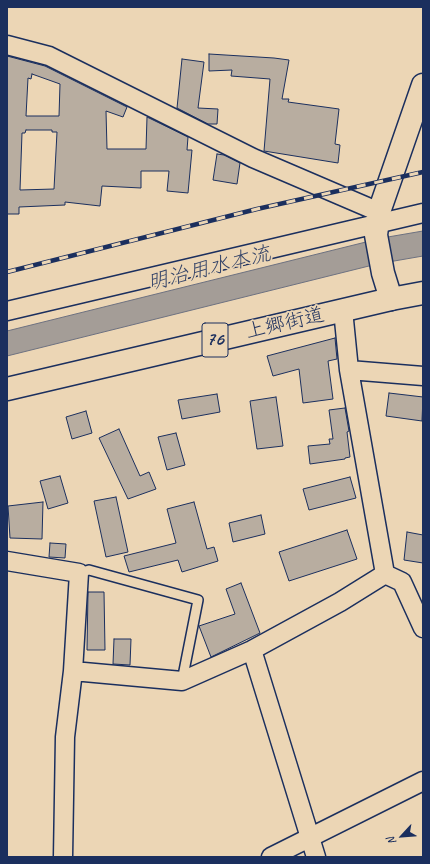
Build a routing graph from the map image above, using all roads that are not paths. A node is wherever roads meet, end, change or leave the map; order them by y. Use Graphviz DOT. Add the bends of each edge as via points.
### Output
graph roads {
  1 [pos="7,45"];
  2 [pos="423,85"];
  3 [pos="418,115"];
  4 [pos="423,213"];
  5 [pos="378,223"];
  6 [pos="423,293"];
  7 [pos="391,298"];
  8 [pos="342,310"];
  9 [pos="7,311"];
  10 [pos="349,370"];
  11 [pos="423,376"];
  12 [pos="7,389"];
  13 [pos="7,561"];
  14 [pos="79,573"];
  15 [pos="385,574"];
  16 [pos="423,628"];
  17 [pos="252,650"];
  18 [pos="73,671"];
  19 [pos="182,681"];
  20 [pos="423,781"];
  21 [pos="310,838"];
  22 [pos="63,857"];
  23 [pos="271,857"];
  24 [pos="316,857"];
  1 -- 5 [label="street" via="49,56"];
  2 -- 3 [label="main road"];
  3 -- 5 [label="main road"];
  4 -- 5 [label="street"];
  5 -- 7 [label="main road" via="383,273"];
  5 -- 9 [label="street"];
  6 -- 7 [label="main road, 上郷街道 / 76"];
  7 -- 8 [label="main road, 上郷街道 / 76"];
  8 -- 10 [label="street"];
  8 -- 12 [label="main road, 上郷街道 / 76"];
  10 -- 11 [label="street"];
  10 -- 15 [label="street"];
  13 -- 14 [label="street"];
  14 -- 18 [label="street"];
  14 -- 19 [label="lane" via="89,570 198,600"];
  15 -- 16 [label="street" via="402,582"];
  15 -- 17 [label="street"];
  17 -- 19 [label="street"];
  17 -- 21 [label="street"];
  18 -- 19 [label="street"];
  18 -- 22 [label="street" via="66,737"];
  20 -- 21 [label="street"];
  21 -- 23 [label="street"];
  21 -- 24 [label="street"];
}
